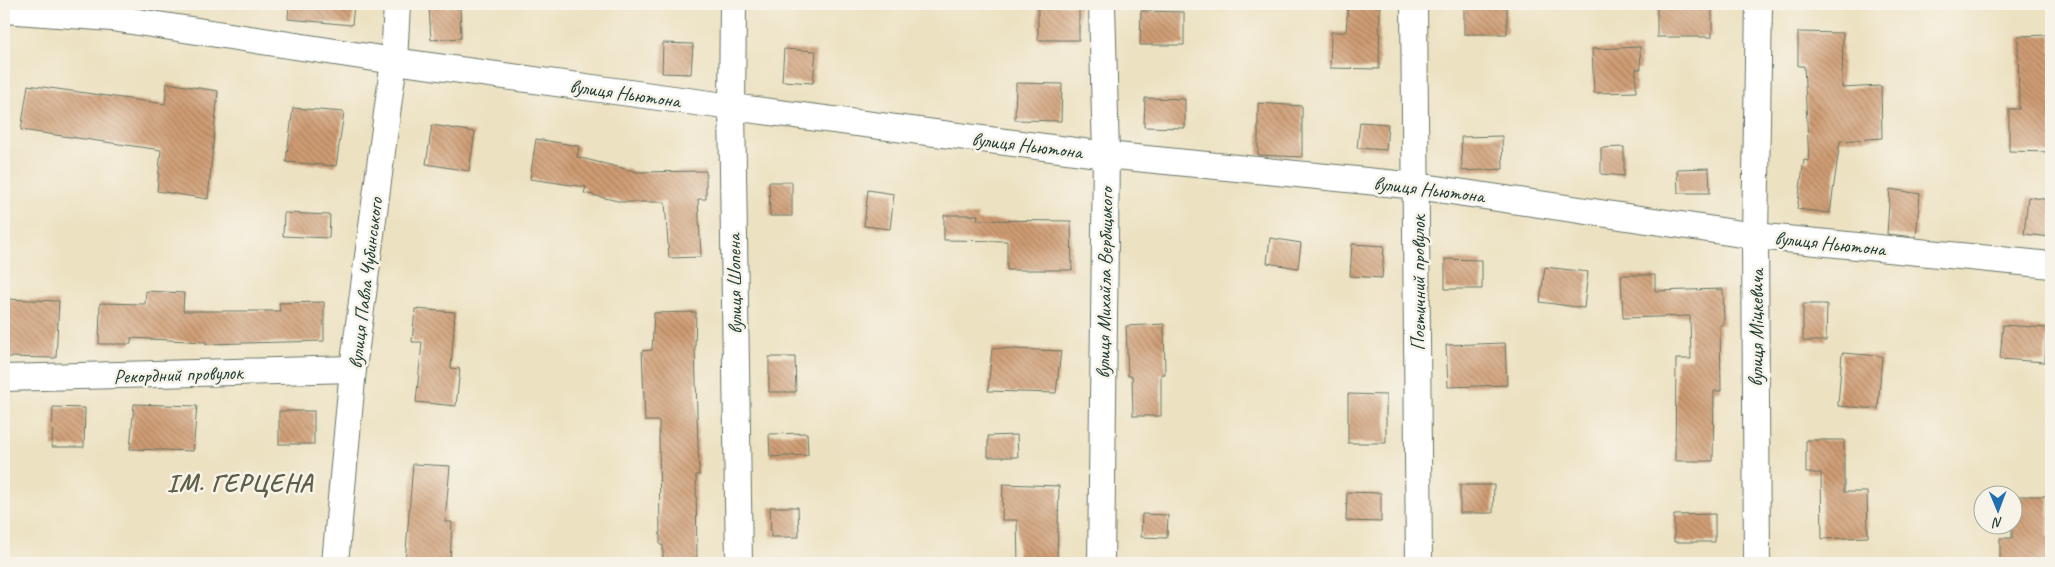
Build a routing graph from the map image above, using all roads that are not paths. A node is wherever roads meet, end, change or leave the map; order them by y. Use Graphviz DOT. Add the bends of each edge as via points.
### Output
graph roads {
  1 [pos="397,4"];
  2 [pos="733,4"];
  3 [pos="1102,4"];
  4 [pos="1414,4"];
  5 [pos="1759,4"];
  6 [pos="4,10"];
  7 [pos="113,11"];
  8 [pos="394,61"];
  9 [pos="732,108"];
  10 [pos="1106,155"];
  11 [pos="1417,186"];
  12 [pos="1755,236"];
  13 [pos="2051,264"];
  14 [pos="353,369"];
  15 [pos="4,378"];
  16 [pos="335,563"];
  17 [pos="739,563"];
  18 [pos="1101,563"];
  19 [pos="1419,563"];
  20 [pos="1757,563"];
  1 -- 8 [label="street, вулиця Павла Чубинського"];
  2 -- 9 [label="street, вулиця Шопена"];
  3 -- 10 [label="street, вулиця Михайла Вербицького"];
  4 -- 11 [label="street, Поетичний провулок"];
  5 -- 12 [label="street, вулиця Міцкевича"];
  6 -- 7 [label="street, вулиця Ньютона"];
  7 -- 8 [label="street, вулиця Ньютона"];
  8 -- 9 [label="street, вулиця Ньютона"];
  8 -- 14 [label="street, вулиця Павла Чубинського"];
  9 -- 10 [label="street, вулиця Ньютона"];
  9 -- 17 [label="street, вулиця Шопена"];
  10 -- 11 [label="street, вулиця Ньютона"];
  10 -- 18 [label="street, вулиця Михайла Вербицького"];
  11 -- 12 [label="street, вулиця Ньютона"];
  11 -- 19 [label="street, Поетичний провулок"];
  12 -- 13 [label="street, вулиця Ньютона"];
  12 -- 20 [label="street, вулиця Міцкевича"];
  14 -- 15 [label="street, Рекордний провулок"];
  14 -- 16 [label="street, вулиця Павла Чубинського"];
}
